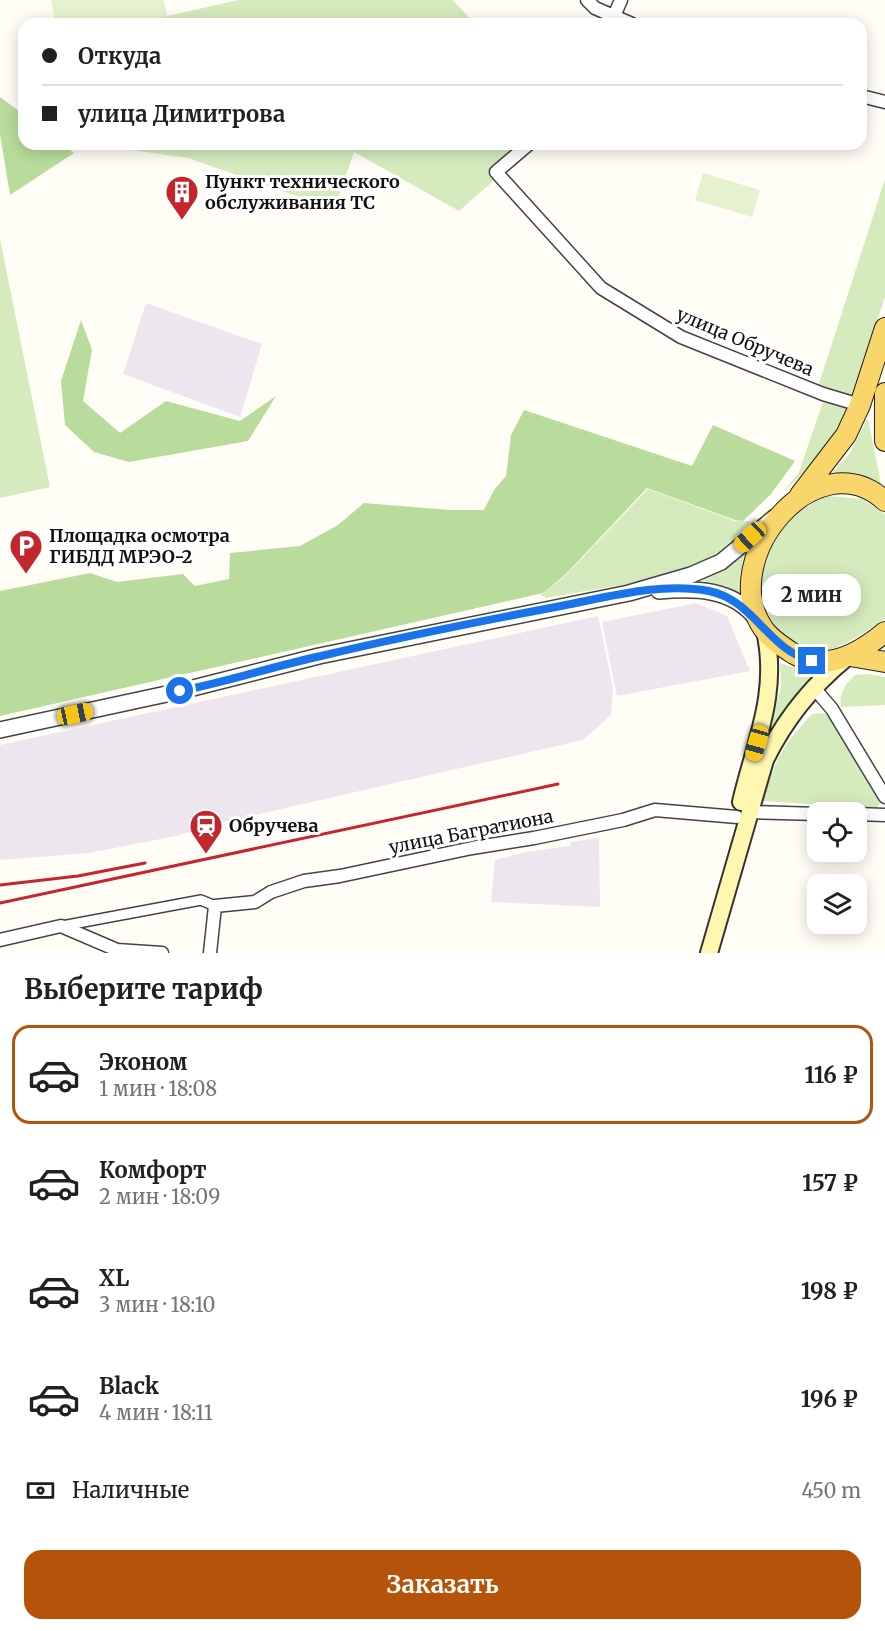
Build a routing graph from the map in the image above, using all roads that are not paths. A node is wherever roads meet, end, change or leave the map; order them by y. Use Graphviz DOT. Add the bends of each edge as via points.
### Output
graph roads {
  1 [pos="587,0"];
  2 [pos="621,0"];
  3 [pos="609,18"];
  4 [pos="614,18"];
  5 [pos="867,98"];
  6 [pos="885,102"];
  7 [pos="522,150"];
  8 [pos="885,328"];
  9 [pos="885,393"];
  10 [pos="860,405"];
  11 [pos="885,441"];
  12 [pos="885,501"];
  13 [pos="790,505"];
  14 [pos="629,593"];
  15 [pos="763,628"];
  16 [pos="885,632"];
  17 [pos="848,657"];
  18 [pos="885,662"];
  19 [pos="815,689"];
  20 [pos="0,730"];
  21 [pos="885,797"];
  22 [pos="743,814"];
  23 [pos="807,814"];
  24 [pos="867,814"];
  25 [pos="885,815"];
  26 [pos="215,906"];
  27 [pos="61,926"];
  28 [pos="0,940"];
  29 [pos="162,953"];
  30 [pos="210,953"];
  31 [pos="699,953"];
  32 [pos="709,953"];
  1 -- 3 [label="street"];
  2 -- 4 [label="street"];
  5 -- 6 [label="street"];
  7 -- 10 [label="street, улица Обручева" via="496,172 601,288 681,337"];
  8 -- 10 [label="main road"];
  9 -- 11 [label="main road"];
  10 -- 13 [label="main road" via="846,435"];
  12 -- 13 [label="main road" via="862,488 837,485 820,487"];
  13 -- 14 [label="street" via="721,562"];
  13 -- 15 [label="main road" via="765,534 754,564 753,594"];
  14 -- 15 [label="street" via="711,591 744,606"];
  14 -- 20 [label="street" via="330,653 185,690"];
  15 -- 17 [label="main road" via="779,644 804,659 826,662"];
  15 -- 22 [label="main road" via="770,655 770,689"];
  16 -- 17 [label="main road"];
  17 -- 18 [label="main road"];
  17 -- 19 [label="main road"];
  19 -- 21 [label="street" via="832,709"];
  19 -- 22 [label="main road" via="777,736"];
  22 -- 23 [label="street, улица Багратиона"];
  22 -- 26 [label="street, улица Багратиона" via="656,810 534,838 304,881 255,902"];
  22 -- 31 [label="main road"];
  22 -- 32 [label="main road" via="733,875"];
  24 -- 25 [label="street"];
  26 -- 27 [label="street, улица Багратиона" via="201,900"];
  26 -- 30 [label="street"];
  27 -- 28 [label="street"];
  27 -- 29 [label="street" via="117,950"];
}
